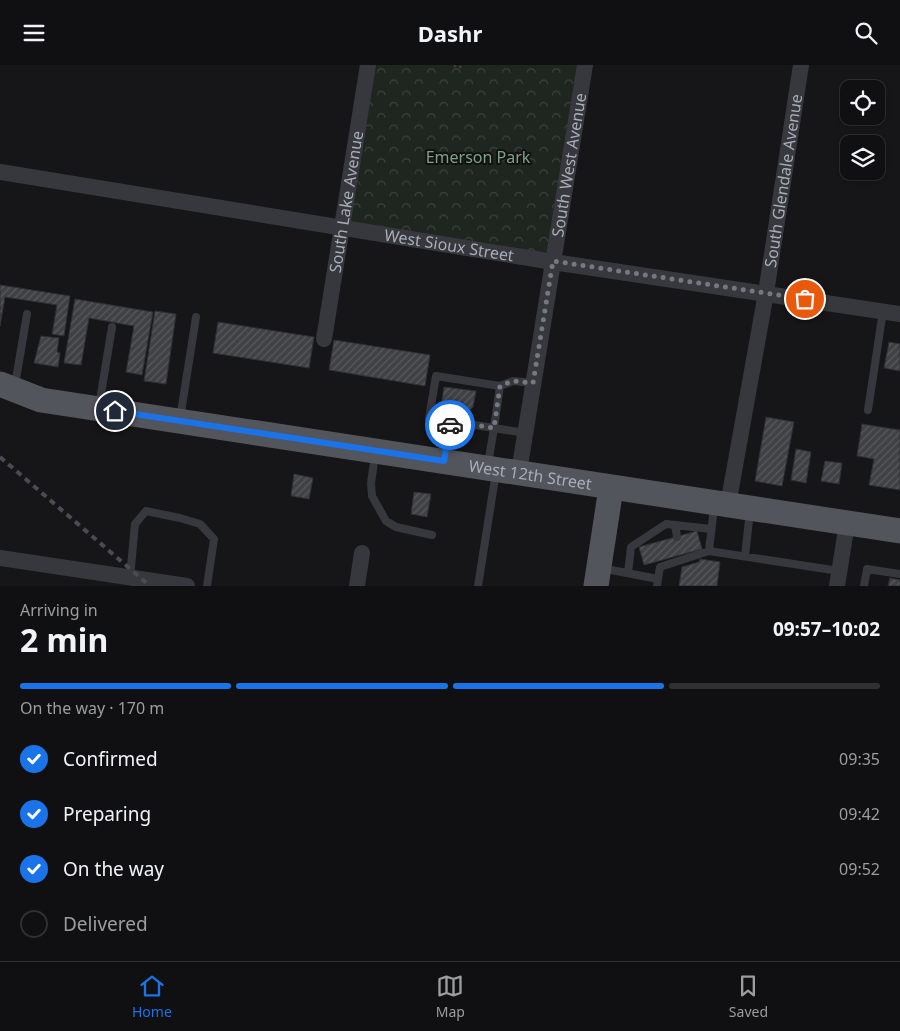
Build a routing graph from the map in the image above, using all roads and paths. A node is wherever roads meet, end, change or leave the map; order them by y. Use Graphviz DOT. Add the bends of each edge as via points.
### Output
graph roads {
  1 [pos="368,65"];
  2 [pos="454,65"];
  3 [pos="465,65"];
  4 [pos="585,65"];
  5 [pos="801,65"];
  6 [pos="0,172"];
  7 [pos="342,228"];
  8 [pos="553,261"];
  9 [pos="766,293"];
  10 [pos="883,311"];
  11 [pos="27,314"];
  12 [pos="900,314"];
  13 [pos="196,317"];
  14 [pos="112,327"];
  15 [pos="324,339"];
  16 [pos="533,383"];
  17 [pos="500,386"];
  18 [pos="5,393"];
  19 [pos="99,409"];
  20 [pos="868,410"];
  21 [pos="179,421"];
  22 [pos="450,421"];
  23 [pos="494,428"];
  24 [pos="525,433"];
  25 [pos="376,450"];
  26 [pos="444,461"];
  27 [pos="501,470"];
  28 [pos="611,487"];
  29 [pos="731,505"];
  30 [pos="847,523"];
  31 [pos="675,525"];
  32 [pos="711,529"];
  33 [pos="900,531"];
  34 [pos="432,535"];
  35 [pos="650,535"];
  36 [pos="677,537"];
  37 [pos="653,544"];
  38 [pos="709,551"];
  39 [pos="362,553"];
  40 [pos="745,556"];
  41 [pos="0,558"];
  42 [pos="628,573"];
  43 [pos="900,574"];
  44 [pos="598,577"];
  45 [pos="838,578"];
  46 [pos="123,580"];
  47 [pos="658,583"];
  48 [pos="187,586"];
  49 [pos="207,586"];
  50 [pos="357,586"];
  51 [pos="478,586"];
  52 [pos="864,586"];
  1 -- 7 [label="street, South Lake Avenue"];
  2 -- 3 [label="path" via="457,69"];
  4 -- 8 [label="street, South West Avenue"];
  5 -- 9 [label="street, South Glendale Avenue"];
  6 -- 7 [label="street, West Sioux Street"];
  7 -- 8 [label="street, West Sioux Street"];
  7 -- 15 [label="street, South Lake Avenue"];
  8 -- 9 [label="street, West Sioux Street"];
  8 -- 16 [label="street, South West Avenue"];
  9 -- 10 [label="street, West Sioux Street"];
  9 -- 29 [label="street, South Glendale Avenue"];
  10 -- 12 [label="street, West Sioux Street"];
  10 -- 20 [label="lane"];
  11 -- 18 [label="lane"];
  13 -- 21 [label="lane"];
  14 -- 19 [label="lane"];
  16 -- 17 [label="lane" via="513,381"];
  16 -- 24 [label="street, South West Avenue"];
  17 -- 22 [label="lane" via="436,376 429,418"];
  17 -- 23 [label="lane"];
  18 -- 19 [label="main road, West 12th Street"];
  19 -- 21 [label="main road, West 12th Street"];
  21 -- 25 [label="main road, West 12th Street"];
  22 -- 23 [label="lane"];
  22 -- 26 [label="lane"];
  23 -- 24 [label="lane"];
  23 -- 27 [label="lane"];
  24 -- 27 [label="street, South West Avenue"];
  25 -- 26 [label="main road, West 12th Street"];
  25 -- 34 [label="lane" via="372,496 386,521 396,527"];
  26 -- 27 [label="main road, West 12th Street"];
  27 -- 28 [label="main road, West 12th Street"];
  27 -- 51 [label="lane"];
  28 -- 29 [label="main road, West 12th Street"];
  28 -- 44 [label="main road"];
  29 -- 30 [label="main road, West 12th Street"];
  29 -- 32 [label="lane"];
  29 -- 40 [label="lane"];
  30 -- 33 [label="main road, West 12th Street"];
  30 -- 45 [label="street"];
  31 -- 32 [label="lane"];
  31 -- 35 [label="lane" via="666,524"];
  31 -- 36 [label="lane"];
  32 -- 38 [label="lane"];
  35 -- 37 [label="lane"];
  35 -- 42 [label="lane" via="631,547"];
  38 -- 40 [label="lane"];
  38 -- 47 [label="lane" via="659,564"];
  39 -- 50 [label="street"];
  40 -- 45 [label="lane"];
  41 -- 46 [label="street"];
  42 -- 44 [label="lane"];
  42 -- 47 [label="lane"];
  43 -- 52 [label="lane" via="867,569"];
  46 -- 48 [label="street"];
  46 -- 49 [label="lane" via="135,524 146,511 200,524 214,539"];
}
